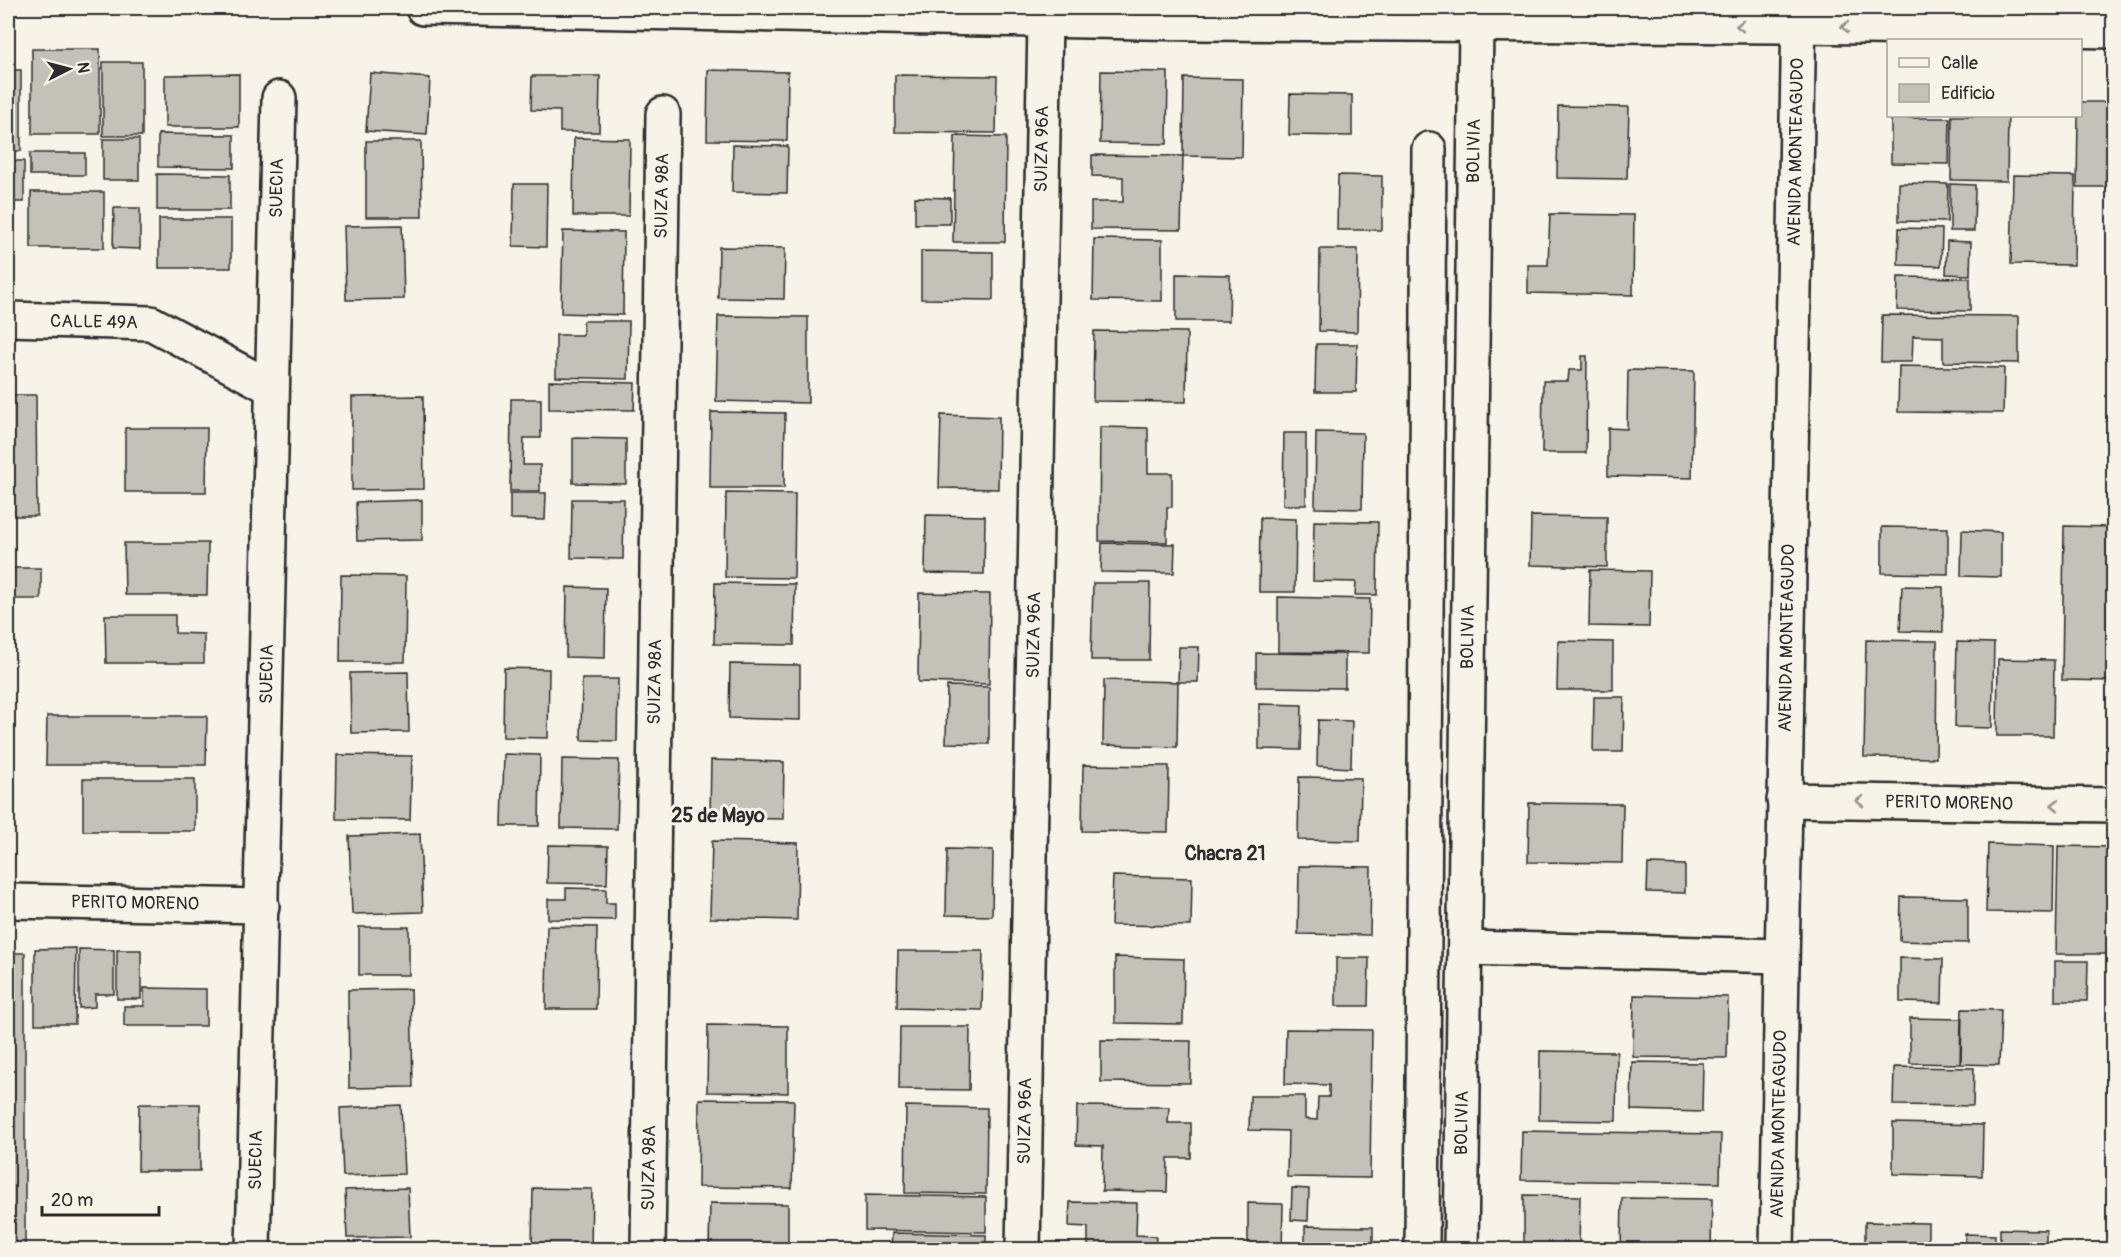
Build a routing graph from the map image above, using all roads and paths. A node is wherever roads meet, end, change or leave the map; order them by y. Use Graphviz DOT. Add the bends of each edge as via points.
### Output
graph roads {
  1 [pos="423,8"];
  2 [pos="877,12"];
  3 [pos="1799,17"];
  4 [pos="1045,20"];
  5 [pos="1476,24"];
  6 [pos="2114,31"];
  7 [pos="279,98"];
  8 [pos="663,114"];
  9 [pos="1430,149"];
  10 [pos="8,319"];
  11 [pos="273,388"];
  12 [pos="1784,800"];
  13 [pos="2114,806"];
  14 [pos="8,901"];
  15 [pos="262,906"];
  16 [pos="1465,948"];
  17 [pos="1782,956"];
  18 [pos="253,1250"];
  19 [pos="648,1250"];
  20 [pos="1023,1250"];
  21 [pos="1422,1250"];
  22 [pos="1461,1250"];
  23 [pos="1777,1250"];
  1 -- 2 [label="street"];
  2 -- 4 [label="street"];
  3 -- 5 [label="street, one-way"];
  6 -- 3 [label="street, one-way"];
  3 -- 12 [label="street, AVENIDA MONTEAGUDO"];
  4 -- 5 [label="street"];
  4 -- 20 [label="street, SUIZA 96A"];
  5 -- 16 [label="street, BOLIVIA"];
  7 -- 11 [label="street, SUECIA"];
  8 -- 19 [label="street, SUIZA 98A"];
  9 -- 21 [label="street"];
  10 -- 11 [label="street, CALLE 49A" via="151,323"];
  11 -- 15 [label="street, SUECIA"];
  13 -- 12 [label="street, PERITO MORENO, one-way"];
  12 -- 17 [label="street, AVENIDA MONTEAGUDO"];
  14 -- 15 [label="street, PERITO MORENO"];
  15 -- 18 [label="street, SUECIA"];
  16 -- 17 [label="street"];
  16 -- 22 [label="street, BOLIVIA"];
  17 -- 23 [label="street, AVENIDA MONTEAGUDO"];
}
